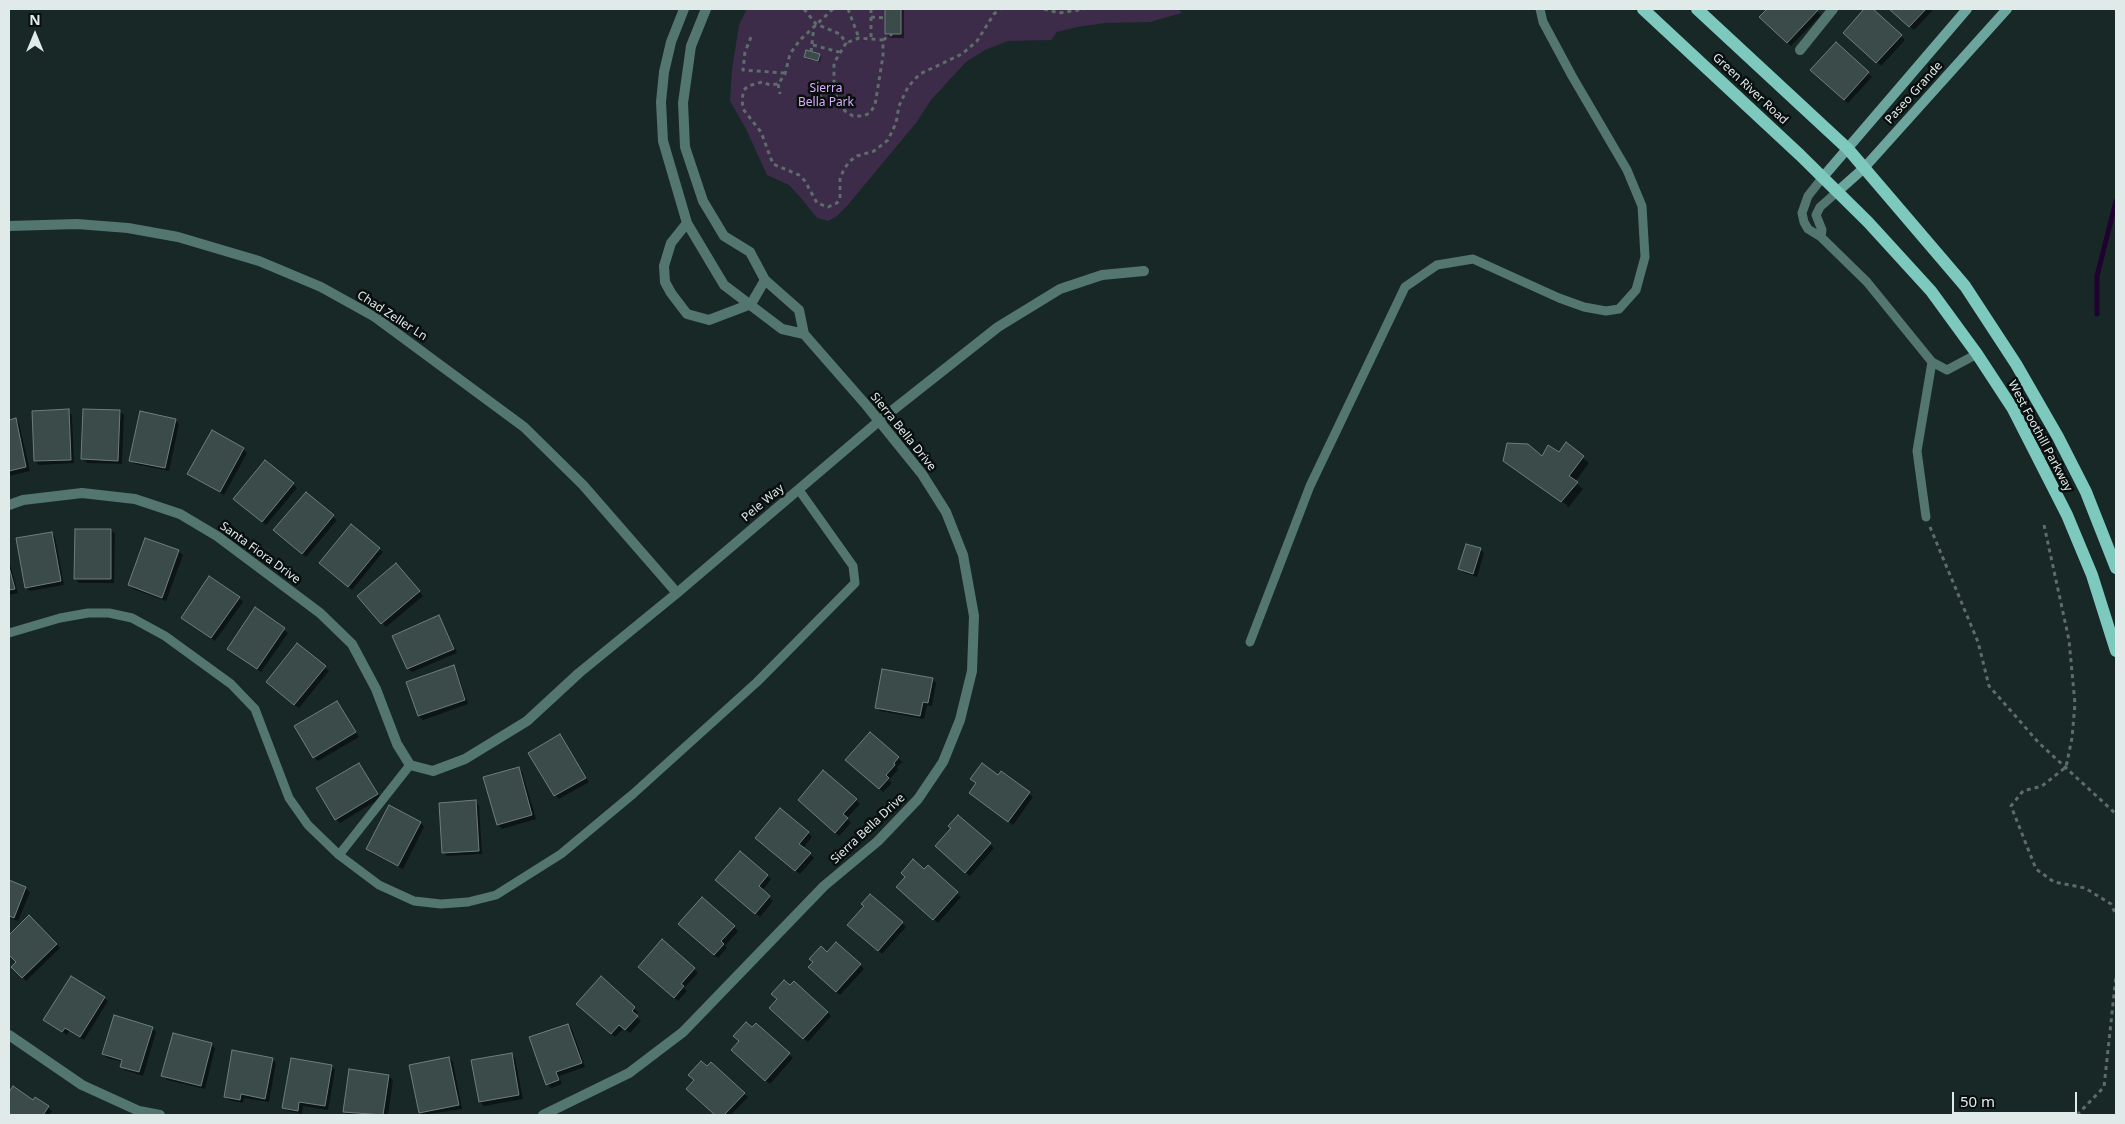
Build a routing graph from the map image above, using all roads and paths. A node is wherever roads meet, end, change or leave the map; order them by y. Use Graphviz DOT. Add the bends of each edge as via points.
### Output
graph roads {
  1 [pos="684,9"];
  2 [pos="706,9"];
  3 [pos="804,9"];
  4 [pos="833,9"];
  5 [pos="848,9"];
  6 [pos="871,9"];
  7 [pos="1000,9"];
  8 [pos="1044,9"];
  9 [pos="1084,9"];
  10 [pos="1540,9"];
  11 [pos="1643,9"];
  12 [pos="1697,9"];
  13 [pos="1833,9"];
  14 [pos="1967,9"];
  15 [pos="2007,9"];
  16 [pos="871,18"];
  17 [pos="885,18"];
  18 [pos="815,25"];
  19 [pos="892,34"];
  20 [pos="751,38"];
  21 [pos="859,38"];
  22 [pos="871,38"];
  23 [pos="883,40"];
  24 [pos="846,43"];
  25 [pos="813,46"];
  26 [pos="1800,50"];
  27 [pos="811,52"];
  28 [pos="839,52"];
  29 [pos="785,74"];
  30 [pos="778,84"];
  31 [pos="834,88"];
  32 [pos="780,94"];
  33 [pos="805,106"];
  34 [pos="1848,149"];
  35 [pos="1864,168"];
  36 [pos="1823,177"];
  37 [pos="1837,192"];
  38 [pos="687,223"];
  39 [pos="9,226"];
  40 [pos="1821,237"];
  41 [pos="1144,271"];
  42 [pos="766,280"];
  43 [pos="751,304"];
  44 [pos="804,334"];
  45 [pos="1977,354"];
  46 [pos="1932,362"];
  47 [pos="879,421"];
  48 [pos="799,490"];
  49 [pos="9,505"];
  50 [pos="1926,517"];
  51 [pos="2044,525"];
  52 [pos="2116,568"];
  53 [pos="677,594"];
  54 [pos="9,633"];
  55 [pos="1250,642"];
  56 [pos="2116,650"];
  57 [pos="410,765"];
  58 [pos="2066,767"];
  59 [pos="2116,814"];
  60 [pos="339,855"];
  61 [pos="2116,915"];
  62 [pos="2116,976"];
  63 [pos="9,1029"];
  64 [pos="12,1037"];
  65 [pos="160,1115"];
  66 [pos="542,1115"];
  67 [pos="2077,1115"];
  1 -- 38 [label="street" via="671,42 661,102 663,141"];
  2 -- 42 [label="street, Sierra Bella Drive" via="691,46 682,103 685,147 703,201 724,236 750,252"];
  3 -- 18 [label="path"];
  4 -- 18 [label="path"];
  5 -- 21 [label="path"];
  6 -- 16 [label="path"];
  7 -- 30 [label="path" via="977,41 962,54 920,74 908,87 888,140 874,151 857,156 844,169 837,204 817,203 799,175 773,164 761,132 743,108 744,90 748,86 762,82"];
  8 -- 9 [label="path" via="1068,13"];
  10 -- 55 [label="lane" via="1543,22 1627,170 1642,206 1645,257 1636,290 1619,309 1606,311 1584,307 1472,259 1437,265 1405,287 1310,486"];
  11 -- 36 [label="main road, Green River Road"];
  12 -- 34 [label="main road, Green River Road"];
  13 -- 26 [label="street"];
  14 -- 34 [label="main road, Paseo Grande"];
  15 -- 35 [label="main road, Paseo Grande"];
  16 -- 17 [label="path"];
  16 -- 22 [label="path"];
  18 -- 24 [label="path" via="840,34"];
  18 -- 25 [label="path"];
  18 -- 29 [label="path" via="790,54"];
  19 -- 23 [label="path"];
  20 -- 29 [label="path" via="743,70"];
  21 -- 22 [label="path"];
  21 -- 24 [label="path"];
  22 -- 23 [label="path"];
  23 -- 31 [label="path" via="877,97 870,113 853,116 845,111"];
  24 -- 28 [label="path"];
  25 -- 27 [label="path"];
  25 -- 28 [label="path"];
  28 -- 31 [label="path" via="834,63"];
  29 -- 30 [label="path"];
  30 -- 32 [label="path"];
  31 -- 33 [label="path"];
  34 -- 35 [label="main road, Green River Road"];
  34 -- 36 [label="main road, Paseo Grande"];
  35 -- 37 [label="main road, Paseo Grande"];
  35 -- 52 [label="main road, West Foothill Parkway" via="1965,286 2016,364 2086,492"];
  36 -- 37 [label="main road, Green River Road"];
  36 -- 40 [label="lane" via="1808,196 1802,213 1808,229"];
  37 -- 40 [label="lane" via="1816,214"];
  37 -- 45 [label="main road, West Foothill Parkway" via="1931,291"];
  38 -- 43 [label="street" via="724,285"];
  38 -- 43 [label="street" via="671,243 664,266 670,293 687,314 709,320"];
  39 -- 53 [label="street, Chad Zeller Ln" via="77,224 128,228 178,237 258,261 321,287 375,317 524,428 583,486"];
  40 -- 46 [label="lane" via="1867,282"];
  41 -- 47 [label="street, Pele Way" via="1102,275 1060,289 998,327"];
  42 -- 43 [label="street"];
  42 -- 44 [label="street, Sierra Bella Drive" via="799,310"];
  43 -- 44 [label="street" via="782,329"];
  44 -- 47 [label="street, Sierra Bella Drive"];
  45 -- 46 [label="lane" via="1947,370"];
  45 -- 56 [label="main road, West Foothill Parkway" via="2013,409 2067,516 2092,575"];
  46 -- 50 [label="lane" via="1917,451"];
  47 -- 48 [label="street, Pele Way"];
  47 -- 66 [label="street, Sierra Bella Drive" via="922,474 946,512 965,563 974,616 972,671 960,720 943,762 918,799 878,841 824,886 684,1032 629,1073"];
  48 -- 53 [label="street, Pele Way"];
  48 -- 60 [label="lane" via="853,566 855,584 757,682 634,794 561,854 496,895 441,904 414,901 379,885"];
  49 -- 57 [label="street, Santa Fiora Drive" via="24,500 82,493 135,499 180,514 217,536 320,613 352,644 376,689 397,744"];
  50 -- 58 [label="path" via="1978,642 1989,686 2038,743"];
  51 -- 58 [label="path" via="2069,640 2074,686 2072,738"];
  53 -- 57 [label="street, Pele Way" via="579,673 527,721 465,760 433,771"];
  54 -- 60 [label="lane" via="60,618 109,613 132,618 165,636 231,684 255,709 289,798 308,825"];
  57 -- 60 [label="lane"];
  58 -- 59 [label="path"];
  58 -- 61 [label="path" via="2042,786 2024,791 2011,806 2036,869 2054,882 2085,888 2112,904"];
  62 -- 67 [label="path" via="2104,1087"];
  63 -- 64 [label="street"];
  64 -- 65 [label="street" via="82,1085 139,1111"];
}
